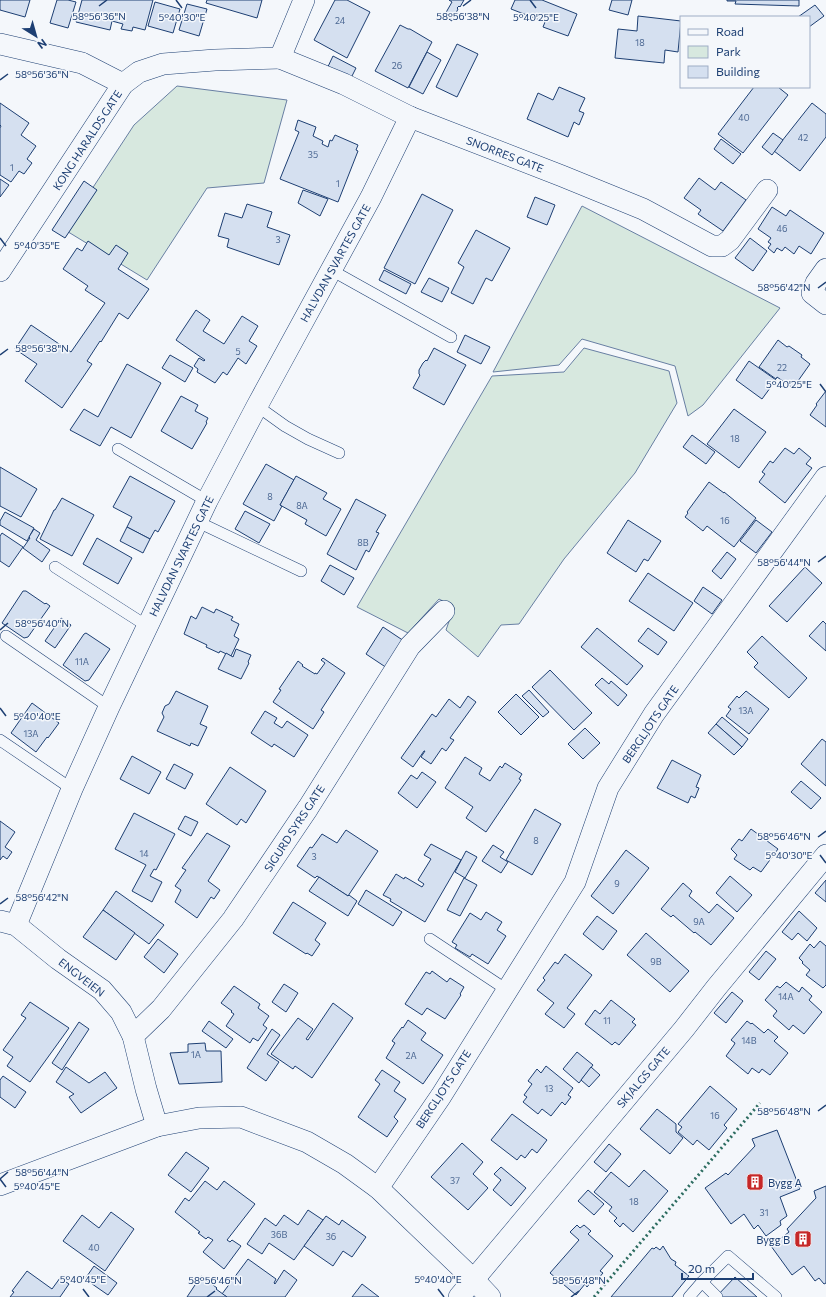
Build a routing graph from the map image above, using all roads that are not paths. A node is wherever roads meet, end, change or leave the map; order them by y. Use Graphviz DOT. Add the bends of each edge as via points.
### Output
graph roads {
  1 [pos="304,0"];
  2 [pos="0,44"];
  3 [pos="280,58"];
  4 [pos="123,84"];
  5 [pos="410,117"];
  6 [pos="767,190"];
  7 [pos="826,269"];
  8 [pos="331,270"];
  9 [pos="0,271"];
  10 [pos="826,304"];
  11 [pos="451,336"];
  12 [pos="257,406"];
  13 [pos="118,449"];
  14 [pos="339,453"];
  15 [pos="826,477"];
  16 [pos="207,501"];
  17 [pos="198,522"];
  18 [pos="55,567"];
  19 [pos="301,571"];
  20 [pos="444,611"];
  21 [pos="147,626"];
  22 [pos="6,636"];
  23 [pos="109,706"];
  24 [pos="0,740"];
  25 [pos="72,789"];
  26 [pos="826,855"];
  27 [pos="8,923"];
  28 [pos="430,939"];
  29 [pos="507,990"];
  30 [pos="133,1036"];
  31 [pos="157,1126"];
  32 [pos="0,1185"];
  33 [pos="378,1188"];
  34 [pos="474,1280"];
  35 [pos="702,1282"];
  36 [pos="459,1297"];
  37 [pos="490,1297"];
  38 [pos="689,1297"];
  39 [pos="717,1297"];
  40 [pos="776,1297"];
  1 -- 3 [label="street"];
  2 -- 4 [label="street" via="82,63"];
  3 -- 4 [label="street, KONG HARALDS GATE" via="163,64 139,72"];
  3 -- 5 [label="street, SNORRES GATE" via="344,84"];
  4 -- 9 [label="street, KONG HARALDS GATE"];
  5 -- 6 [label="street, SNORRES GATE" via="643,209 712,246 722,246 730,240"];
  5 -- 8 [label="street, HALVDAN SVARTES GATE" via="371,197"];
  7 -- 10 [label="street" via="812,293"];
  8 -- 11 [label="lane"];
  8 -- 12 [label="street, HALVDAN SVARTES GATE"];
  12 -- 14 [label="lane" via="285,426"];
  12 -- 16 [label="street, HALVDAN SVARTES GATE"];
  13 -- 16 [label="lane"];
  15 -- 29 [label="street, BERGLJOTS GATE" via="654,714 608,788 575,882"];
  16 -- 17 [label="street, HALVDAN SVARTES GATE"];
  17 -- 19 [label="lane"];
  17 -- 21 [label="street, HALVDAN SVARTES GATE"];
  18 -- 21 [label="lane"];
  20 -- 30 [label="street, SIGURD SYRS GATE" via="410,646 308,808 233,919 161,1009"];
  21 -- 23 [label="street, HALVDAN SVARTES GATE"];
  22 -- 23 [label="lane"];
  23 -- 25 [label="street, HALVDAN SVARTES GATE"];
  24 -- 25 [label="lane"];
  25 -- 27 [label="street, HALVDAN SVARTES GATE"];
  26 -- 34 [label="street, SKJALGS GATE"];
  27 -- 30 [label="street, ENGVEIEN" via="102,990 121,1012"];
  28 -- 29 [label="lane"];
  29 -- 33 [label="street, BERGLJOTS GATE" via="441,1096"];
  30 -- 31 [label="street, ENGVEIEN"];
  31 -- 32 [label="street"];
  31 -- 33 [label="street" via="199,1118 241,1117 307,1142 345,1164"];
  33 -- 34 [label="street"];
  34 -- 36 [label="street, SKJALGS GATE"];
  34 -- 37 [label="street"];
  35 -- 38 [label="lane"];
  35 -- 39 [label="lane"];
  35 -- 40 [label="lane" via="728,1256"];
}
